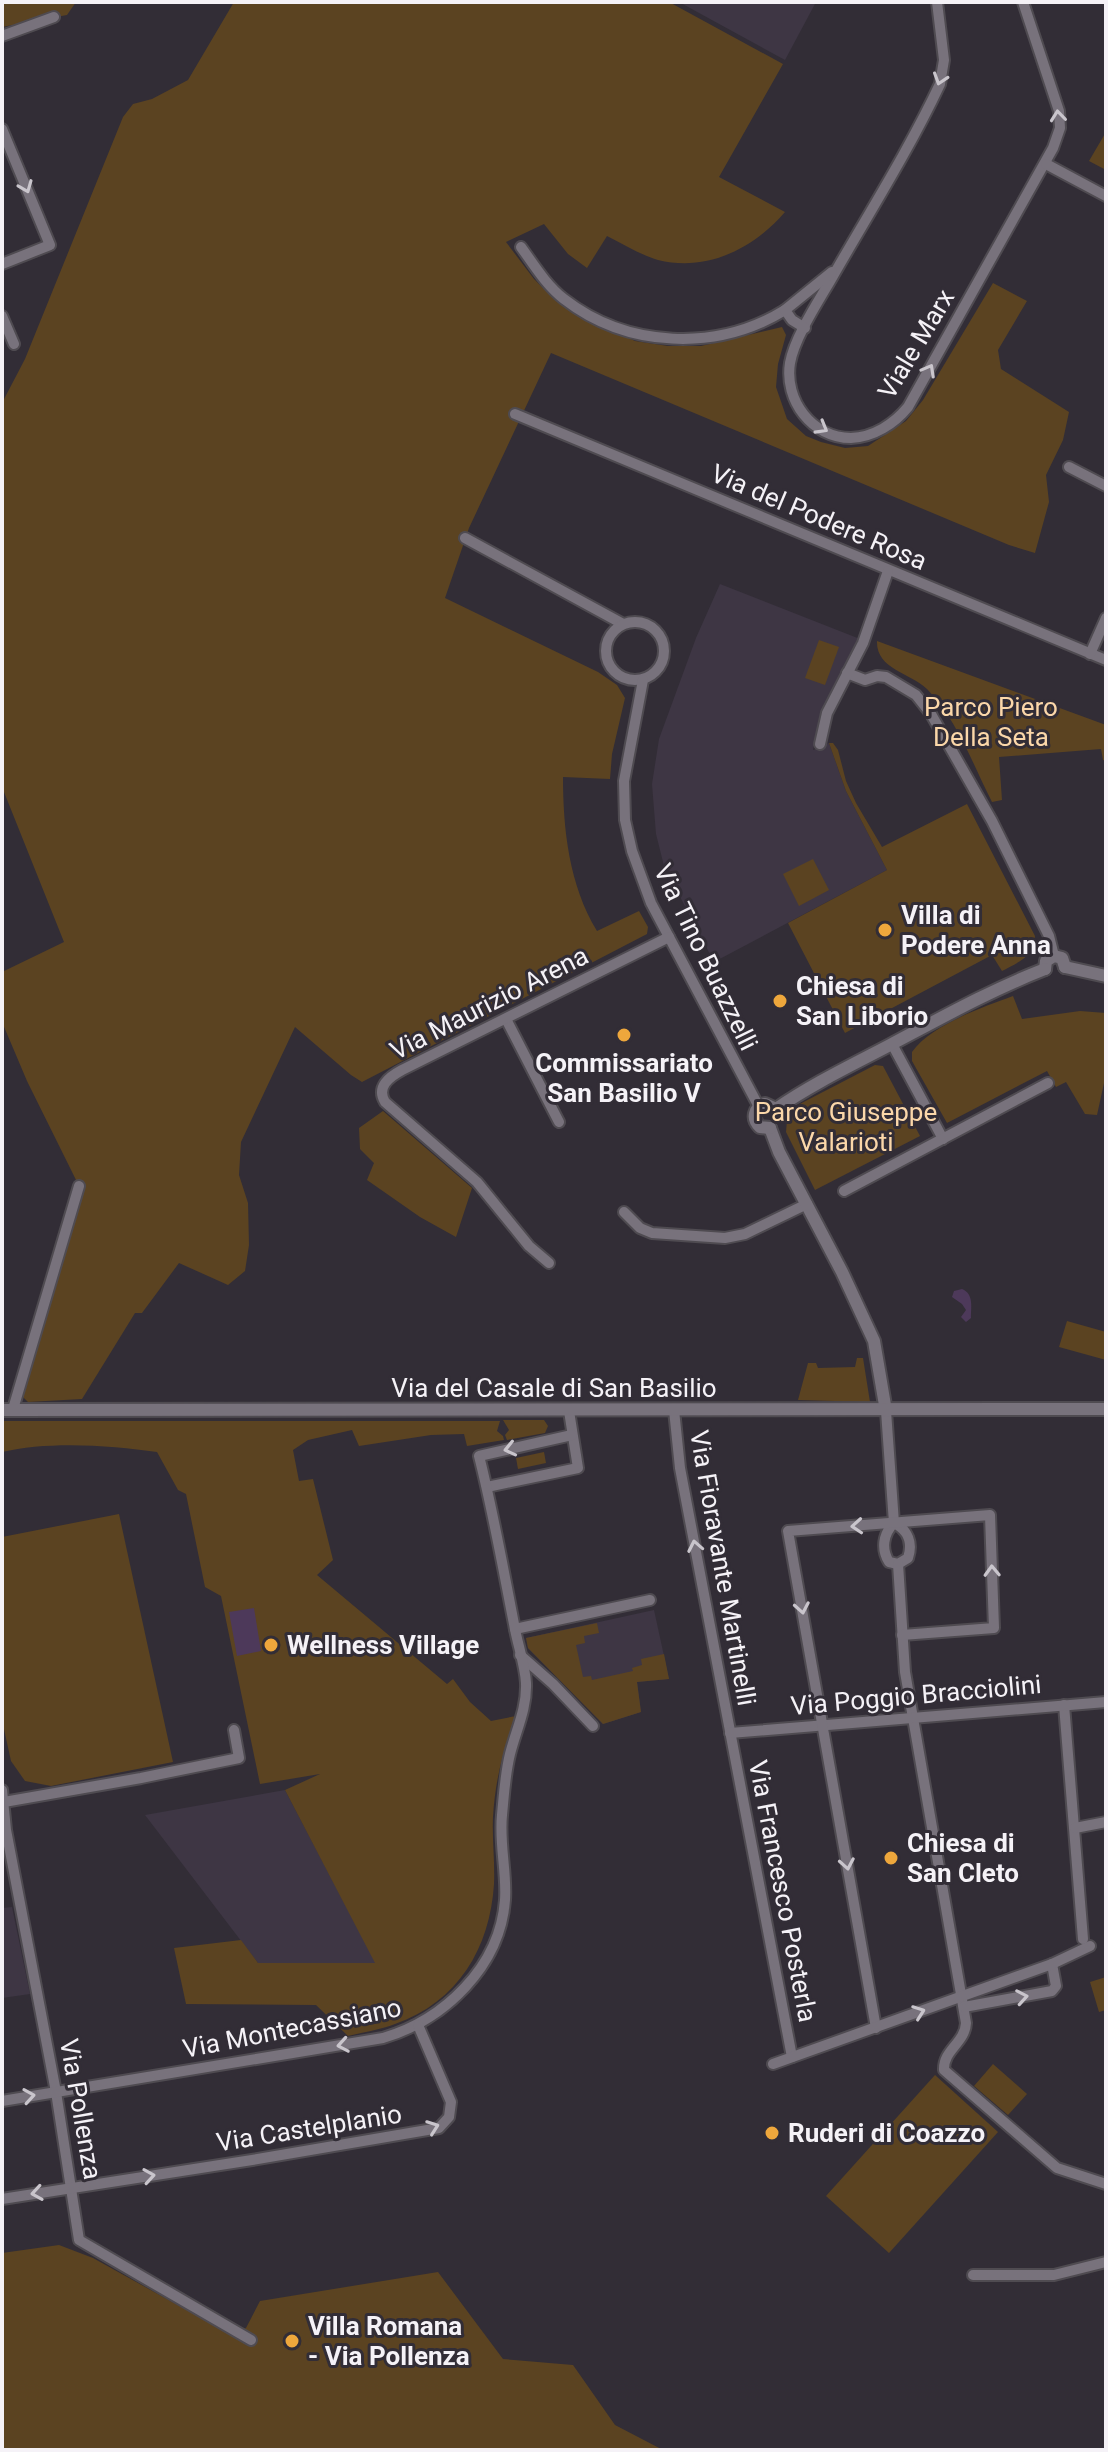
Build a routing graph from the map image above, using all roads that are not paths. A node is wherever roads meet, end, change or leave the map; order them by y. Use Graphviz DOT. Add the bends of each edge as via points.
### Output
graph roads {
  1 [pos="937,2"];
  2 [pos="1023,2"];
  3 [pos="54,17"];
  4 [pos="2,36"];
  5 [pos="2,129"];
  6 [pos="1046,164"];
  7 [pos="1106,196"];
  8 [pos="521,247"];
  9 [pos="2,264"];
  10 [pos="840,265"];
  11 [pos="785,310"];
  12 [pos="2,316"];
  13 [pos="805,328"];
  14 [pos="14,344"];
  15 [pos="515,414"];
  16 [pos="1069,467"];
  17 [pos="1106,486"];
  18 [pos="465,538"];
  19 [pos="888,571"];
  20 [pos="1106,618"];
  21 [pos="623,624"];
  22 [pos="1090,654"];
  23 [pos="1106,660"];
  24 [pos="847,673"];
  25 [pos="643,680"];
  26 [pos="820,744"];
  27 [pos="669,937"];
  28 [pos="1054,956"];
  29 [pos="1065,967"];
  30 [pos="1045,969"];
  31 [pos="1106,976"];
  32 [pos="506,1019"];
  33 [pos="892,1044"];
  34 [pos="1048,1083"];
  35 [pos="759,1107"];
  36 [pos="776,1109"];
  37 [pos="559,1122"];
  38 [pos="770,1128"];
  39 [pos="943,1139"];
  40 [pos="79,1186"];
  41 [pos="844,1191"];
  42 [pos="807,1204"];
  43 [pos="624,1212"];
  44 [pos="549,1263"];
  45 [pos="8,1409"];
  46 [pos="1106,1409"];
  47 [pos="674,1410"];
  48 [pos="569,1411"];
  49 [pos="886,1411"];
  50 [pos="572,1435"];
  51 [pos="487,1487"];
  52 [pos="894,1523"];
  53 [pos="898,1564"];
  54 [pos="650,1600"];
  55 [pos="515,1629"];
  56 [pos="902,1635"];
  57 [pos="520,1655"];
  58 [pos="1106,1702"];
  59 [pos="1064,1705"];
  60 [pos="912,1717"];
  61 [pos="823,1725"];
  62 [pos="593,1726"];
  63 [pos="234,1730"];
  64 [pos="730,1733"];
  65 [pos="2,1790"];
  66 [pos="4,1802"];
  67 [pos="1106,1822"];
  68 [pos="1075,1828"];
  69 [pos="1052,1964"];
  70 [pos="962,2002"];
  71 [pos="418,2025"];
  72 [pos="876,2028"];
  73 [pos="792,2057"];
  74 [pos="773,2064"];
  75 [pos="56,2092"];
  76 [pos="2,2101"];
  77 [pos="1106,2184"];
  78 [pos="72,2188"];
  79 [pos="2,2199"];
  80 [pos="1106,2262"];
  81 [pos="973,2275"];
  82 [pos="251,2340"];
  1 -- 10 [label="street, Viale Marx, one-way" via="942,79"];
  6 -- 2 [label="street, Viale Marx, one-way" via="1060,116"];
  3 -- 4 [label="street"];
  5 -- 9 [label="street, one-way" via="50,245"];
  6 -- 7 [label="street"];
  13 -- 6 [label="street, Viale Marx, one-way" via="790,374 795,401 805,417 844,437 862,437 891,423 912,400"];
  8 -- 11 [label="street" via="563,298 606,323 641,335 715,337 748,329"];
  10 -- 11 [label="street"];
  10 -- 13 [label="street, Viale Marx"];
  11 -- 13 [label="street"];
  12 -- 14 [label="street"];
  15 -- 19 [label="street, Via del Podere Rosa"];
  16 -- 17 [label="street"];
  18 -- 21 [label="street"];
  19 -- 22 [label="street, Via del Podere Rosa"];
  19 -- 24 [label="street"];
  20 -- 22 [label="street"];
  21 -- 25 [label="street" via="609,638 609,666 624,678"];
  21 -- 25 [label="street" via="642,622 663,641 659,669"];
  22 -- 23 [label="street, Via del Podere Rosa"];
  24 -- 26 [label="street" via="827,713"];
  24 -- 28 [label="street" via="865,680 886,677 916,695 931,714 992,821"];
  25 -- 27 [label="street, Via Tino Buazzelli" via="625,772 625,820 639,874"];
  27 -- 32 [label="street, Via Maurizio Arena"];
  27 -- 35 [label="street, Via Tino Buazzelli"];
  28 -- 29 [label="street" via="1062,958"];
  28 -- 30 [label="street"];
  29 -- 30 [label="street" via="1055,975"];
  29 -- 31 [label="street"];
  30 -- 33 [label="street"];
  32 -- 37 [label="street"];
  32 -- 44 [label="street, Via Maurizio Arena" via="396,1073 385,1081 381,1094 477,1182"];
  33 -- 36 [label="street"];
  33 -- 39 [label="street"];
  34 -- 39 [label="street"];
  35 -- 36 [label="street"];
  35 -- 38 [label="street" via="756,1123"];
  36 -- 38 [label="street" via="779,1119"];
  38 -- 42 [label="street"];
  39 -- 41 [label="street"];
  40 -- 45 [label="street"];
  42 -- 43 [label="street" via="745,1234 723,1238 652,1233"];
  42 -- 49 [label="street" via="874,1341"];
  45 -- 48 [label="street, Via del Casale di San Basilio"];
  46 -- 49 [label="street, Via del Casale di San Basilio"];
  47 -- 48 [label="street, Via del Casale di San Basilio"];
  47 -- 49 [label="street, Via del Casale di San Basilio"];
  64 -- 47 [label="street, Via Fioravante Martinelli, one-way"];
  48 -- 50 [label="street"];
  49 -- 52 [label="street"];
  50 -- 51 [label="street" via="578,1468"];
  50 -- 51 [label="street, Via Montecassiano, one-way" via="479,1456"];
  51 -- 55 [label="street, Via Montecassiano"];
  52 -- 53 [label="street" via="887,1532 885,1553 889,1562"];
  52 -- 53 [label="street" via="910,1541 908,1558"];
  56 -- 52 [label="street, one-way" via="994,1628 990,1515"];
  52 -- 61 [label="street, one-way" via="788,1531"];
  53 -- 56 [label="street"];
  54 -- 55 [label="street"];
  55 -- 57 [label="street, Via Montecassiano"];
  56 -- 60 [label="street"];
  57 -- 62 [label="street"];
  57 -- 71 [label="street, Via Montecassiano" via="526,1682 504,1794 505,1902 499,1924 481,1967 460,1994"];
  58 -- 59 [label="street, Via Poggio Bracciolini"];
  59 -- 60 [label="street, Via Poggio Bracciolini"];
  59 -- 68 [label="street"];
  60 -- 61 [label="street, Via Poggio Bracciolini"];
  60 -- 70 [label="street"];
  61 -- 64 [label="street, Via Poggio Bracciolini"];
  61 -- 72 [label="street, one-way"];
  63 -- 66 [label="street" via="239,1758"];
  64 -- 73 [label="street, Via Francesco Posterla"];
  65 -- 66 [label="street, Via Pollenza"];
  66 -- 75 [label="street, Via Pollenza"];
  67 -- 68 [label="street"];
  68 -- 69 [label="street" via="1087,1942"];
  69 -- 70 [label="street"];
  70 -- 69 [label="street, one-way" via="1052,1991"];
  72 -- 70 [label="street, one-way"];
  70 -- 77 [label="street" via="965,2030 946,2055 944,2070 1057,2168"];
  71 -- 75 [label="street, Via Montecassiano, one-way" via="373,2040"];
  78 -- 71 [label="street, Via Castelplanio, one-way" via="439,2128 449,2117 451,2102"];
  72 -- 73 [label="street"];
  73 -- 74 [label="street"];
  76 -- 75 [label="street, Via Montecassiano, one-way"];
  75 -- 78 [label="street, Via Pollenza"];
  78 -- 79 [label="street, one-way"];
  78 -- 82 [label="street, Via Pollenza" via="79,2240"];
  80 -- 81 [label="street" via="1054,2275"];
}
